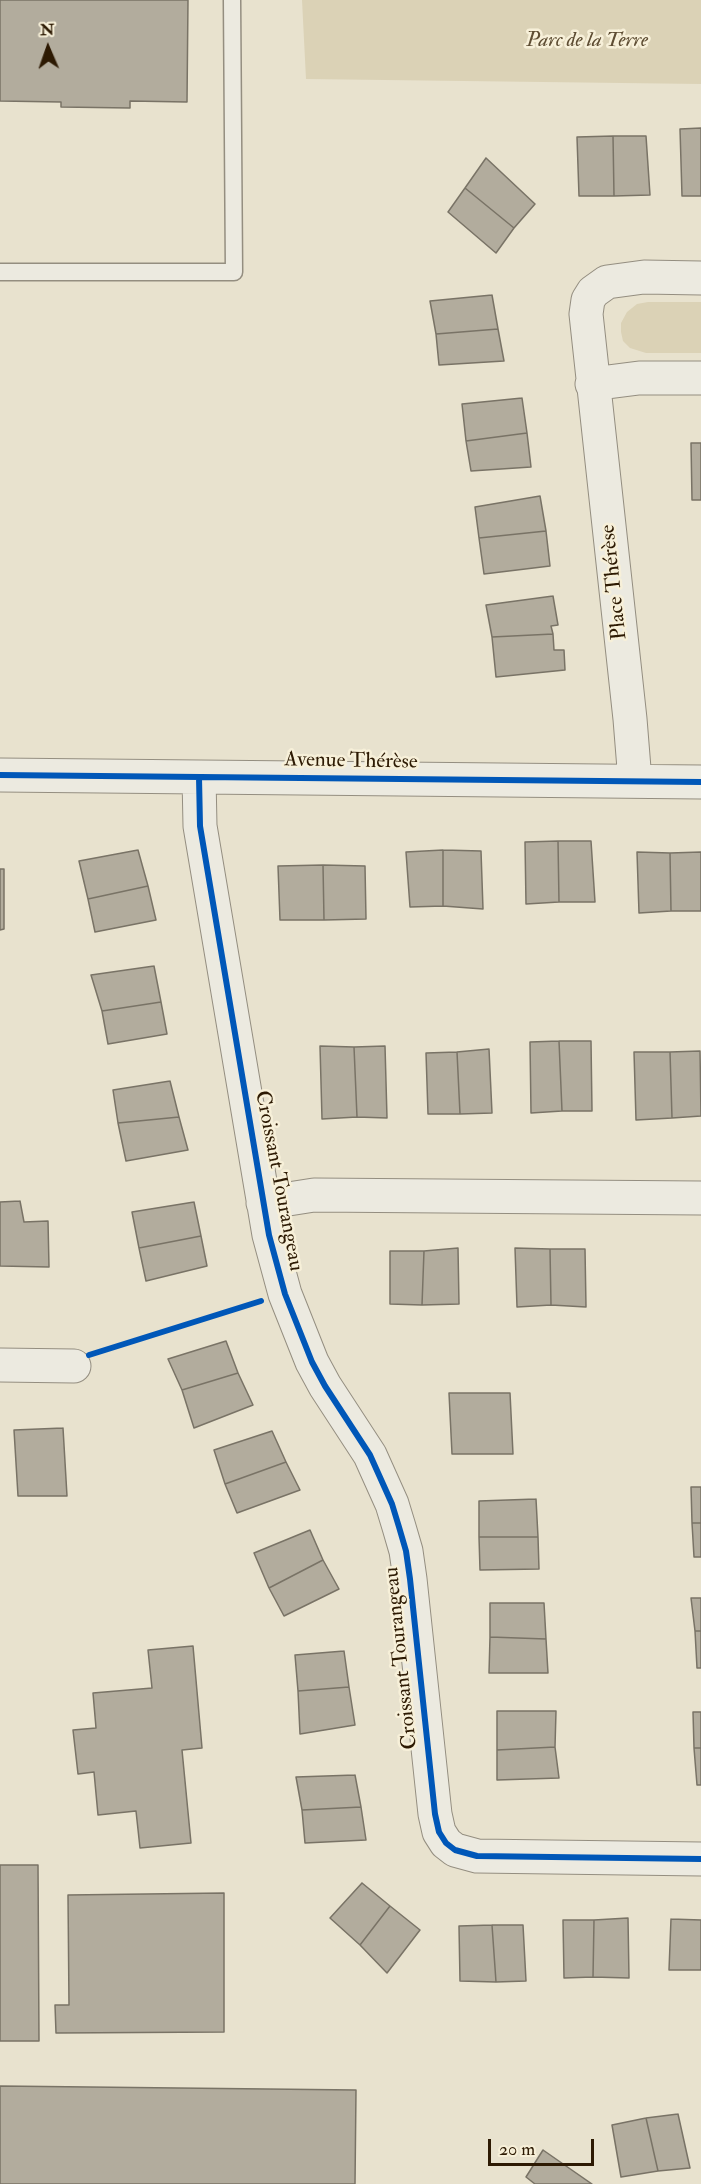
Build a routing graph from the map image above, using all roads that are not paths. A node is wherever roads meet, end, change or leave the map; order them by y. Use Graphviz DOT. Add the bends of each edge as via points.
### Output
graph roads {
  1 [pos="232,0"];
  2 [pos="0,272"];
  3 [pos="701,278"];
  4 [pos="701,378"];
  5 [pos="592,384"];
  6 [pos="0,775"];
  7 [pos="199,777"];
  8 [pos="634,781"];
  9 [pos="701,782"];
  10 [pos="701,1198"];
  11 [pos="263,1203"];
  12 [pos="0,1365"];
  13 [pos="74,1366"];
  14 [pos="701,1859"];
  1 -- 2 [label="lane" via="234,272"];
  3 -- 5 [label="street, Place Thérèse" via="622,279 607,282 593,292 586,314"];
  4 -- 5 [label="street" via="639,378"];
  5 -- 8 [label="street, Place Thérèse"];
  6 -- 7 [label="street, Avenue Thérèse"];
  7 -- 8 [label="street, Avenue Thérèse"];
  7 -- 11 [label="street, Croissant Tourangeau" via="200,826"];
  8 -- 9 [label="street, Avenue Thérèse"];
  10 -- 11 [label="street, Croissant Tourangeau" via="314,1195"];
  11 -- 14 [label="street, Croissant Tourangeau" via="282,1284 309,1354 370,1455 404,1543 439,1832 464,1854 477,1856"];
  12 -- 13 [label="street"];
}
